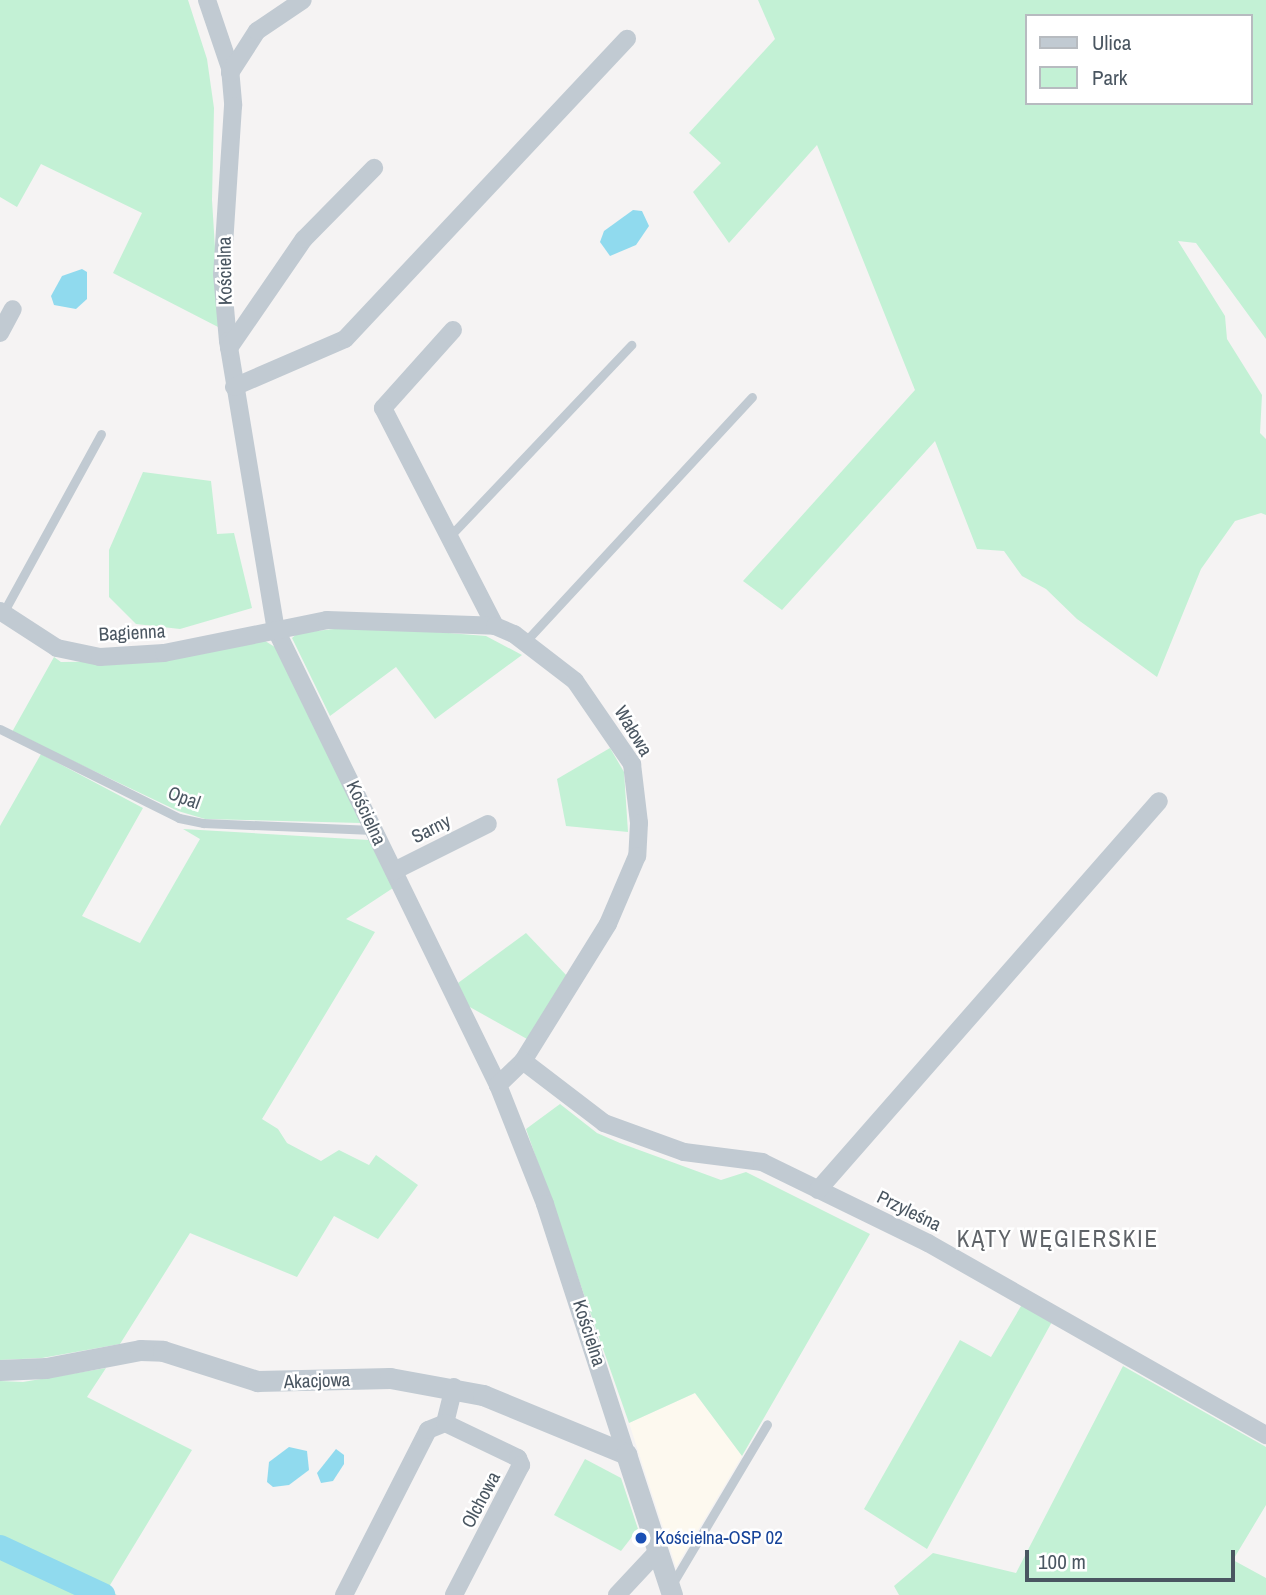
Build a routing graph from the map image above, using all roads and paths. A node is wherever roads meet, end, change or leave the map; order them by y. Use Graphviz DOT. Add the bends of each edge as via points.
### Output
graph roads {
  1 [pos="207,0"];
  2 [pos="303,0"];
  3 [pos="627,39"];
  4 [pos="230,74"];
  5 [pos="374,168"];
  6 [pos="13,309"];
  7 [pos="453,330"];
  8 [pos="0,332"];
  9 [pos="631,345"];
  10 [pos="229,348"];
  11 [pos="234,387"];
  12 [pos="752,397"];
  13 [pos="101,434"];
  14 [pos="449,537"];
  15 [pos="1,612"];
  16 [pos="495,626"];
  17 [pos="276,629"];
  18 [pos="525,642"];
  19 [pos="0,729"];
  20 [pos="1160,801"];
  21 [pos="488,824"];
  22 [pos="373,830"];
  23 [pos="394,871"];
  24 [pos="523,1061"];
  25 [pos="498,1085"];
  26 [pos="818,1189"];
  27 [pos="0,1370"];
  28 [pos="454,1387"];
  29 [pos="445,1423"];
  30 [pos="767,1424"];
  31 [pos="1266,1435"];
  32 [pos="626,1454"];
  33 [pos="658,1551"];
  34 [pos="671,1591"];
  35 [pos="344,1595"];
  36 [pos="454,1595"];
  37 [pos="617,1595"];
  1 -- 4 [label="street, Kościelna"];
  2 -- 4 [label="street" via="257,31"];
  3 -- 11 [label="street" via="345,339"];
  4 -- 10 [label="street, Kościelna" via="233,106 222,274"];
  5 -- 10 [label="street" via="304,239"];
  6 -- 8 [label="street"];
  7 -- 14 [label="street" via="383,408"];
  9 -- 14 [label="lane"];
  10 -- 11 [label="street, Kościelna"];
  11 -- 17 [label="street, Kościelna"];
  12 -- 18 [label="lane"];
  13 -- 15 [label="lane"];
  14 -- 16 [label="street"];
  15 -- 17 [label="street, Bagienna" via="57,648 100,657 164,653"];
  16 -- 17 [label="street, Wałowa" via="356,618"];
  16 -- 18 [label="street, Wałowa"];
  17 -- 22 [label="street, Kościelna"];
  18 -- 24 [label="street, Wałowa" via="575,681 614,734 632,764 639,823 637,856 613,914"];
  19 -- 22 [label="lane, Opal" via="178,818"];
  20 -- 26 [label="street"];
  21 -- 23 [label="street, Sarny"];
  22 -- 23 [label="street, Kościelna"];
  23 -- 25 [label="street, Kościelna"];
  24 -- 25 [label="street, Wałowa"];
  24 -- 26 [label="street, Przyleśna" via="604,1122 684,1152 762,1162"];
  25 -- 32 [label="street, Kościelna" via="545,1204"];
  26 -- 31 [label="street, Przyleśna" via="928,1242"];
  27 -- 28 [label="street, Akacjowa" via="46,1368 140,1350 163,1352 257,1381 390,1378"];
  28 -- 29 [label="street"];
  28 -- 32 [label="street, Akacjowa"];
  29 -- 35 [label="street" via="428,1430"];
  29 -- 36 [label="street, Olchowa" via="518,1458 521,1465"];
  30 -- 34 [label="lane"];
  32 -- 33 [label="street, Kościelna"];
  33 -- 34 [label="street, Kościelna"];
  33 -- 37 [label="street"];
}
